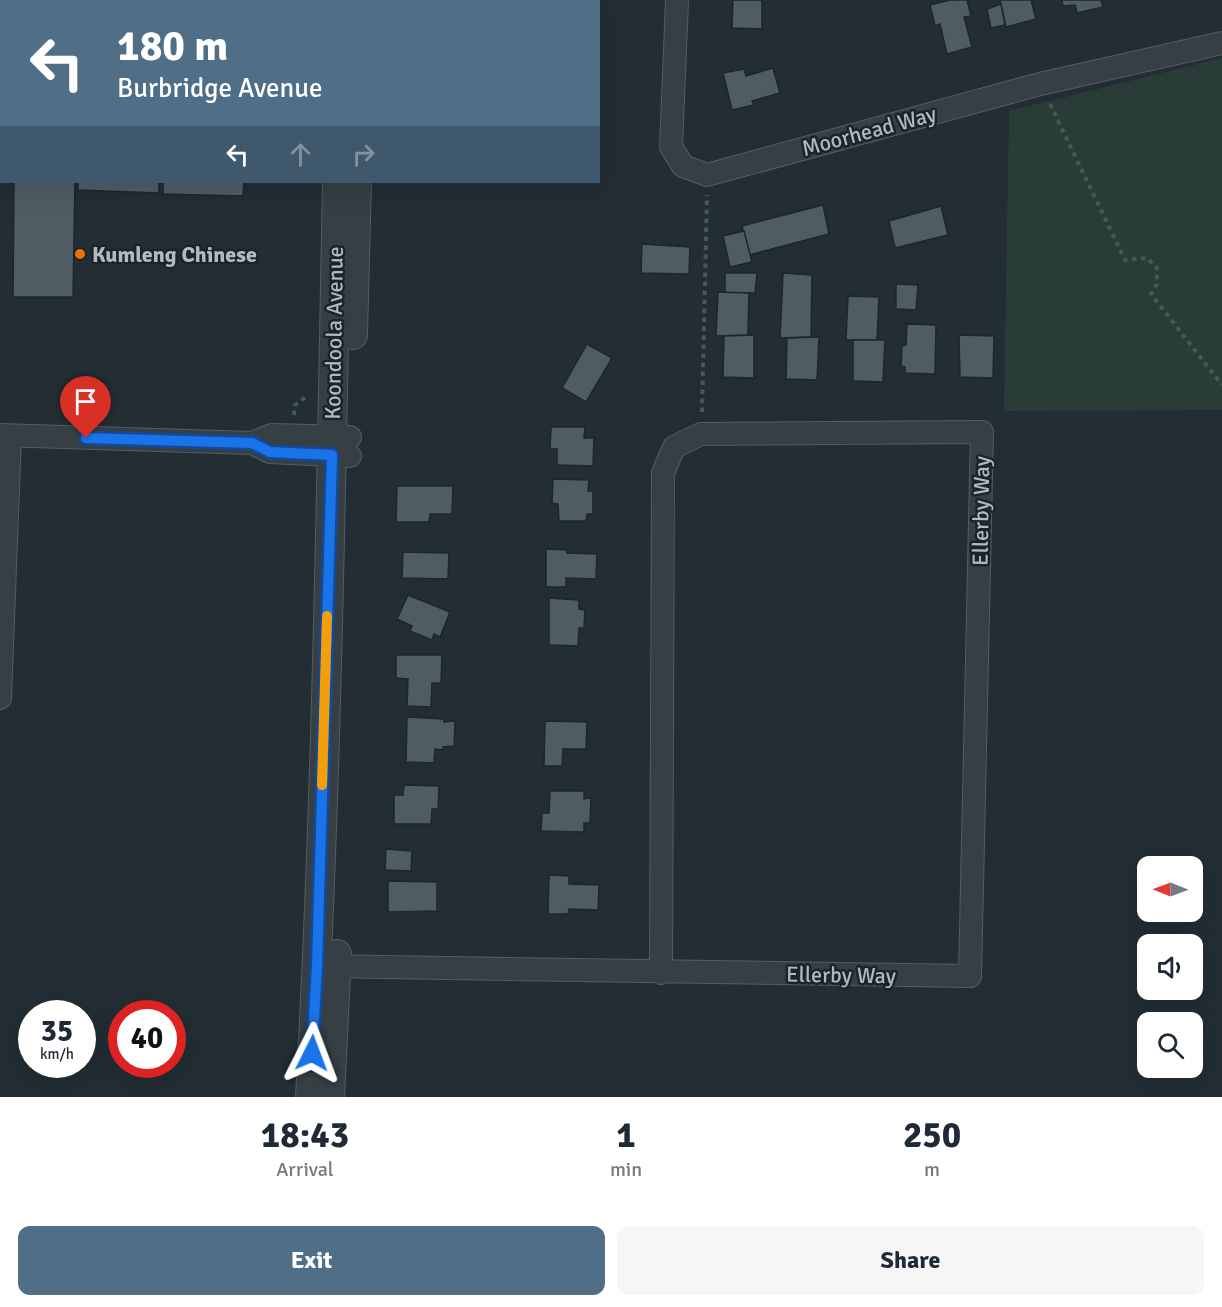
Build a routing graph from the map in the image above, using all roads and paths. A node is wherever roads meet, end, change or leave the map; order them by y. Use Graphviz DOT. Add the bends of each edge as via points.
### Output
graph roads {
  1 [pos="677,0"];
  2 [pos="1222,43"];
  3 [pos="1040,84"];
  4 [pos="707,175"];
  5 [pos="337,183"];
  6 [pos="357,183"];
  7 [pos="1222,385"];
  8 [pos="701,434"];
  9 [pos="5,435"];
  10 [pos="341,446"];
  11 [pos="0,698"];
  12 [pos="327,966"];
  13 [pos="661,973"];
  14 [pos="310,1097"];
  15 [pos="330,1097"];
  1 -- 4 [label="street" via="671,147 683,166"];
  2 -- 3 [label="street, Moorhead Way"];
  3 -- 4 [label="street, Moorhead Way"];
  3 -- 7 [label="path" via="1125,260 1147,258 1157,268 1157,284 1151,294"];
  4 -- 8 [label="path"];
  5 -- 10 [label="street, Koondoola Avenue"];
  6 -- 10 [label="street, Koondoola Avenue"];
  8 -- 13 [label="street, Ellerby Way" via="674,447 663,473"];
  8 -- 13 [label="street, Ellerby Way" via="982,432 970,976"];
  9 -- 10 [label="street" via="252,443 272,435"];
  9 -- 11 [label="street"];
  10 -- 12 [label="street, Koondoola Avenue"];
  12 -- 13 [label="street, Ellerby Way"];
  12 -- 14 [label="street, Koondoola Avenue"];
  12 -- 15 [label="street, Koondoola Avenue"];
}
